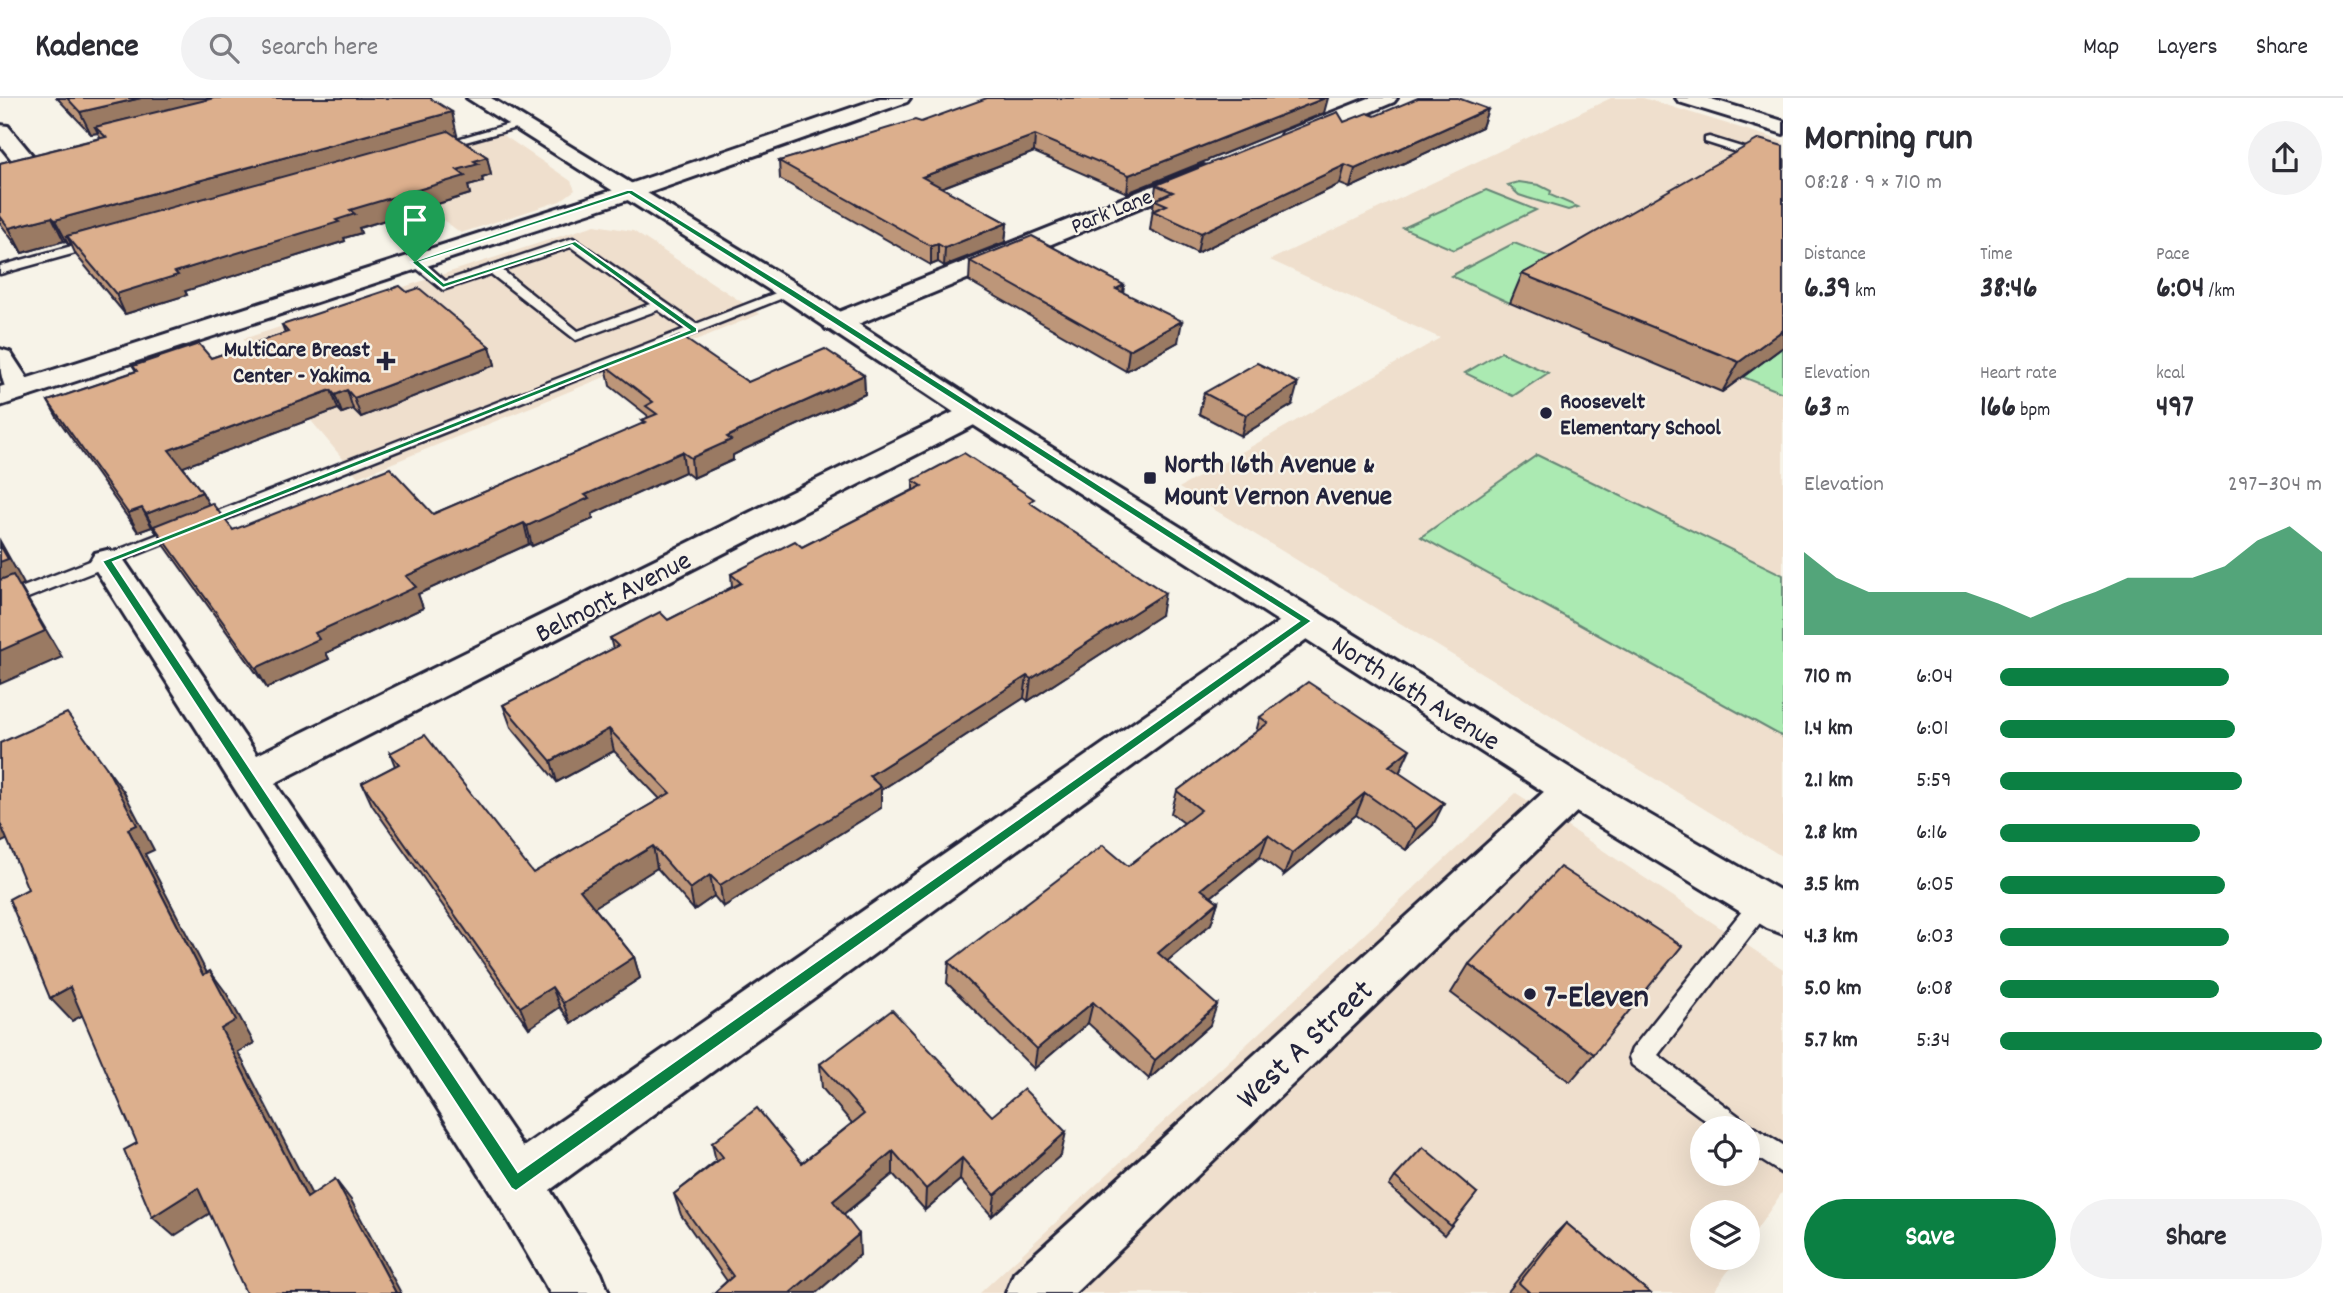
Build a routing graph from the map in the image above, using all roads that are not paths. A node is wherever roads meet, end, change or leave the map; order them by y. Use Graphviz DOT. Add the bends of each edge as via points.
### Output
graph roads {
  1 [pos="477,98"];
  2 [pos="900,98"];
  3 [pos="1387,98"];
  4 [pos="1686,98"];
  5 [pos="519,124"];
  6 [pos="1783,128"];
  7 [pos="0,131"];
  8 [pos="1709,140"];
  9 [pos="1268,146"];
  10 [pos="426,150"];
  11 [pos="51,153"];
  12 [pos="24,160"];
  13 [pos="1230,162"];
  14 [pos="1783,164"];
  15 [pos="0,166"];
  16 [pos="629,192"];
  17 [pos="106,240"];
  18 [pos="415,262"];
  19 [pos="493,269"];
  20 [pos="0,270"];
  21 [pos="791,292"];
  22 [pos="659,305"];
  23 [pos="836,323"];
  24 [pos="695,330"];
  25 [pos="0,358"];
  26 [pos="10,394"];
  27 [pos="975,413"];
  28 [pos="107,561"];
  29 [pos="0,603"];
  30 [pos="1306,621"];
  31 [pos="248,778"];
  32 [pos="1573,790"];
  33 [pos="1772,909"];
  34 [pos="1720,1116"];
  35 [pos="1760,1145"];
  36 [pos="1783,1161"];
  37 [pos="516,1183"];
  38 [pos="581,1293"];
  39 [pos="1034,1293"];
  1 -- 5 [label="street, North 16th Avenue"];
  2 -- 16 [label="street"];
  3 -- 9 [label="street"];
  4 -- 6 [label="street"];
  5 -- 10 [label="lane"];
  5 -- 16 [label="street, North 16th Avenue"];
  7 -- 12 [label="street"];
  8 -- 14 [label="lane"];
  11 -- 12 [label="street"];
  12 -- 15 [label="street"];
  13 -- 23 [label="street, Park Lane"];
  16 -- 18 [label="street"];
  16 -- 21 [label="street, North 16th Avenue"];
  17 -- 20 [label="lane"];
  18 -- 19 [label="lane" via="443,286"];
  18 -- 26 [label="street"];
  19 -- 22 [label="lane" via="573,242"];
  19 -- 22 [label="lane" via="576,336"];
  21 -- 23 [label="street, North 16th Avenue"];
  21 -- 24 [label="lane"];
  22 -- 24 [label="lane"];
  23 -- 27 [label="street, North 16th Avenue"];
  24 -- 28 [label="lane"];
  25 -- 26 [label="street"];
  27 -- 30 [label="street, North 16th Avenue"];
  27 -- 31 [label="street, Belmont Avenue"];
  28 -- 29 [label="lane"];
  28 -- 31 [label="street"];
  30 -- 32 [label="street, North 16th Avenue"];
  30 -- 37 [label="street"];
  31 -- 37 [label="street"];
  32 -- 33 [label="street, North 16th Avenue"];
  32 -- 39 [label="street, West A Street"];
  33 -- 34 [label="lane" via="1641,1057"];
  35 -- 36 [label="lane"];
  37 -- 38 [label="street"];
}
